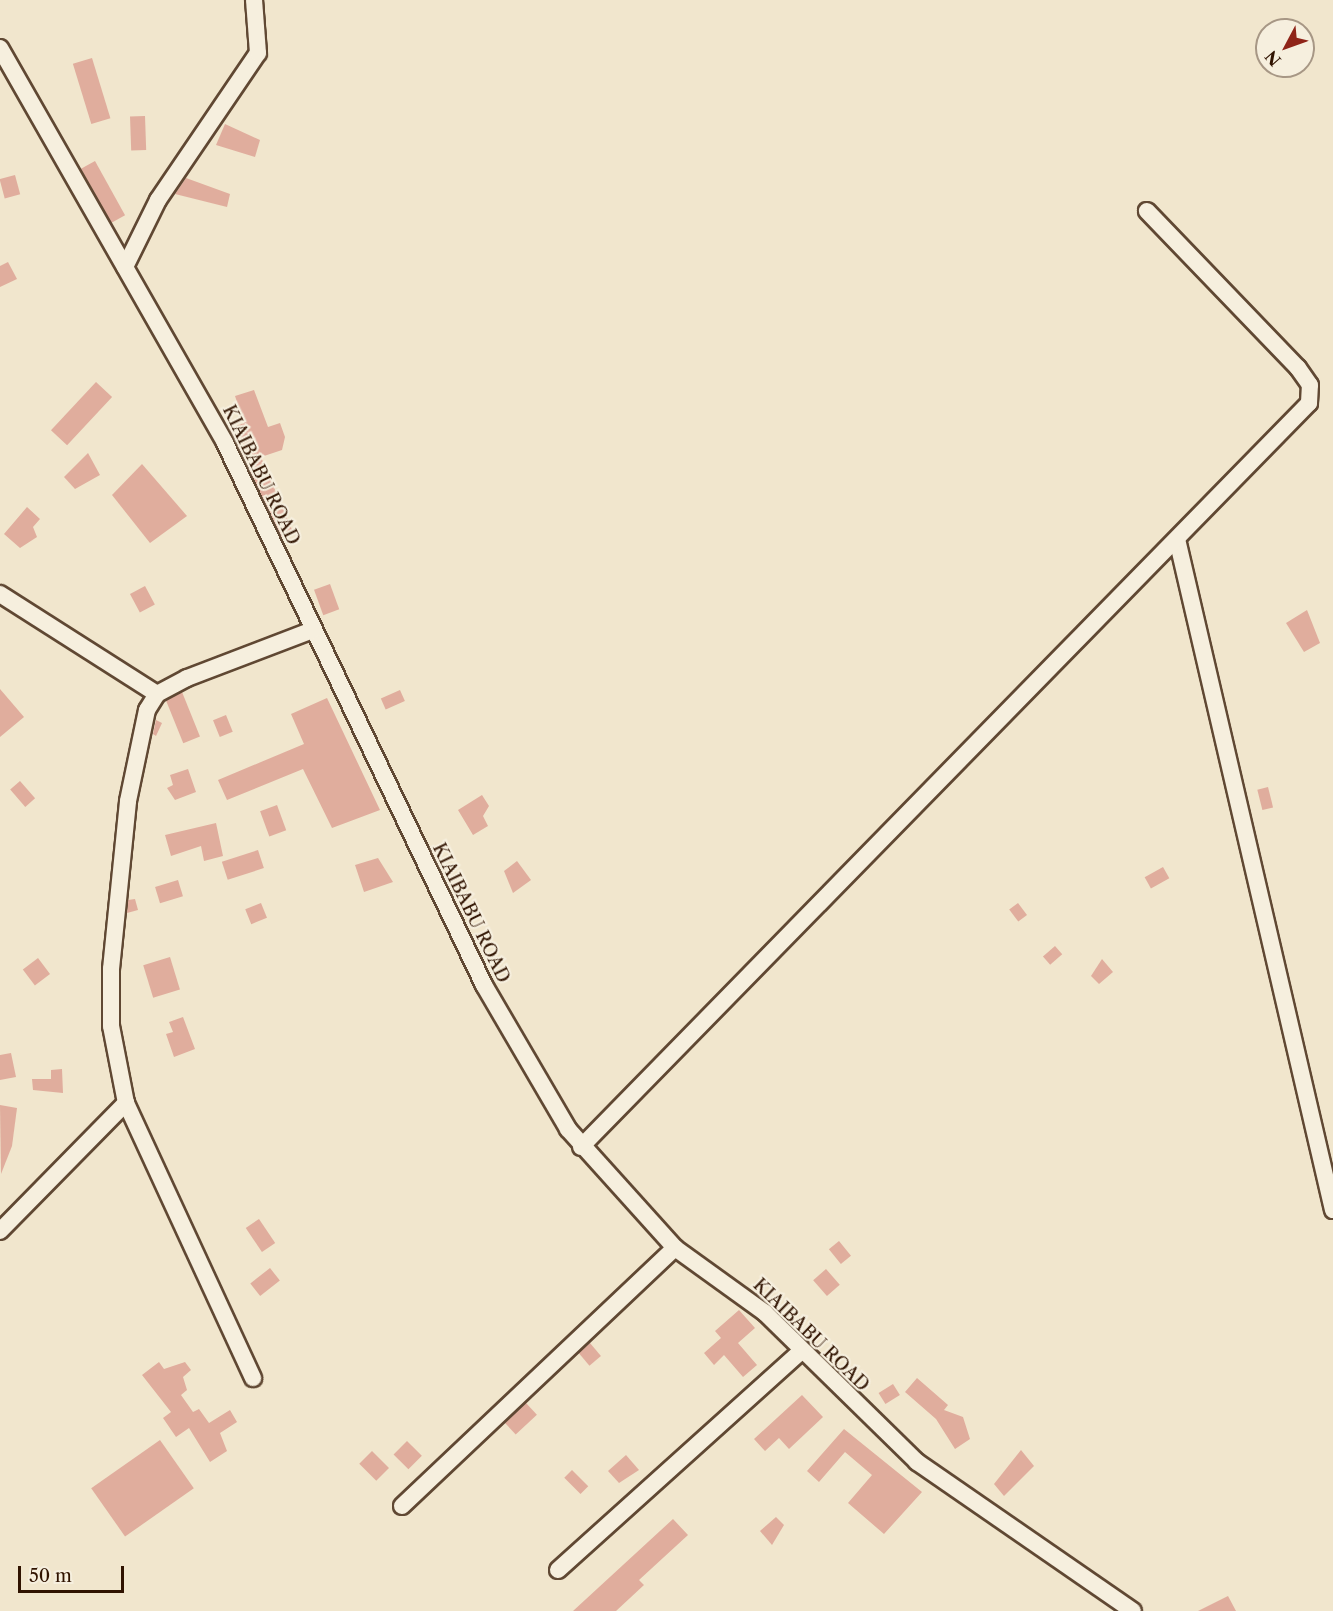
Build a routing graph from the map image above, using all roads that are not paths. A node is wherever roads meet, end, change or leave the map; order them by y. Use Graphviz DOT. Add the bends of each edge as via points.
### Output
graph roads {
  1 [pos="254,0"];
  2 [pos="0,48"];
  3 [pos="1147,211"];
  4 [pos="125,267"];
  5 [pos="1177,539"];
  6 [pos="0,594"];
  7 [pos="314,630"];
  8 [pos="157,694"];
  9 [pos="126,1103"];
  10 [pos="581,1147"];
  11 [pos="1333,1210"];
  12 [pos="0,1230"];
  13 [pos="675,1248"];
  14 [pos="801,1351"];
  15 [pos="253,1378"];
  16 [pos="402,1506"];
  17 [pos="558,1570"];
  18 [pos="1133,1611"];
  1 -- 4 [label="street" via="258,53 158,200"];
  2 -- 4 [label="street, KIAIBABU ROAD"];
  3 -- 5 [label="street" via="1310,385 1309,403 1294,423"];
  4 -- 7 [label="street, KIAIBABU ROAD" via="225,443"];
  5 -- 10 [label="street"];
  5 -- 11 [label="street"];
  6 -- 8 [label="street"];
  7 -- 8 [label="street"];
  7 -- 10 [label="street, KIAIBABU ROAD" via="490,995"];
  8 -- 9 [label="street" via="143,723 132,778 111,969 111,1026"];
  9 -- 12 [label="street"];
  9 -- 15 [label="street"];
  10 -- 13 [label="street, KIAIBABU ROAD"];
  13 -- 14 [label="street, KIAIBABU ROAD" via="765,1313"];
  13 -- 16 [label="street"];
  14 -- 17 [label="street"];
  14 -- 18 [label="street, KIAIBABU ROAD" via="917,1462"];
}
